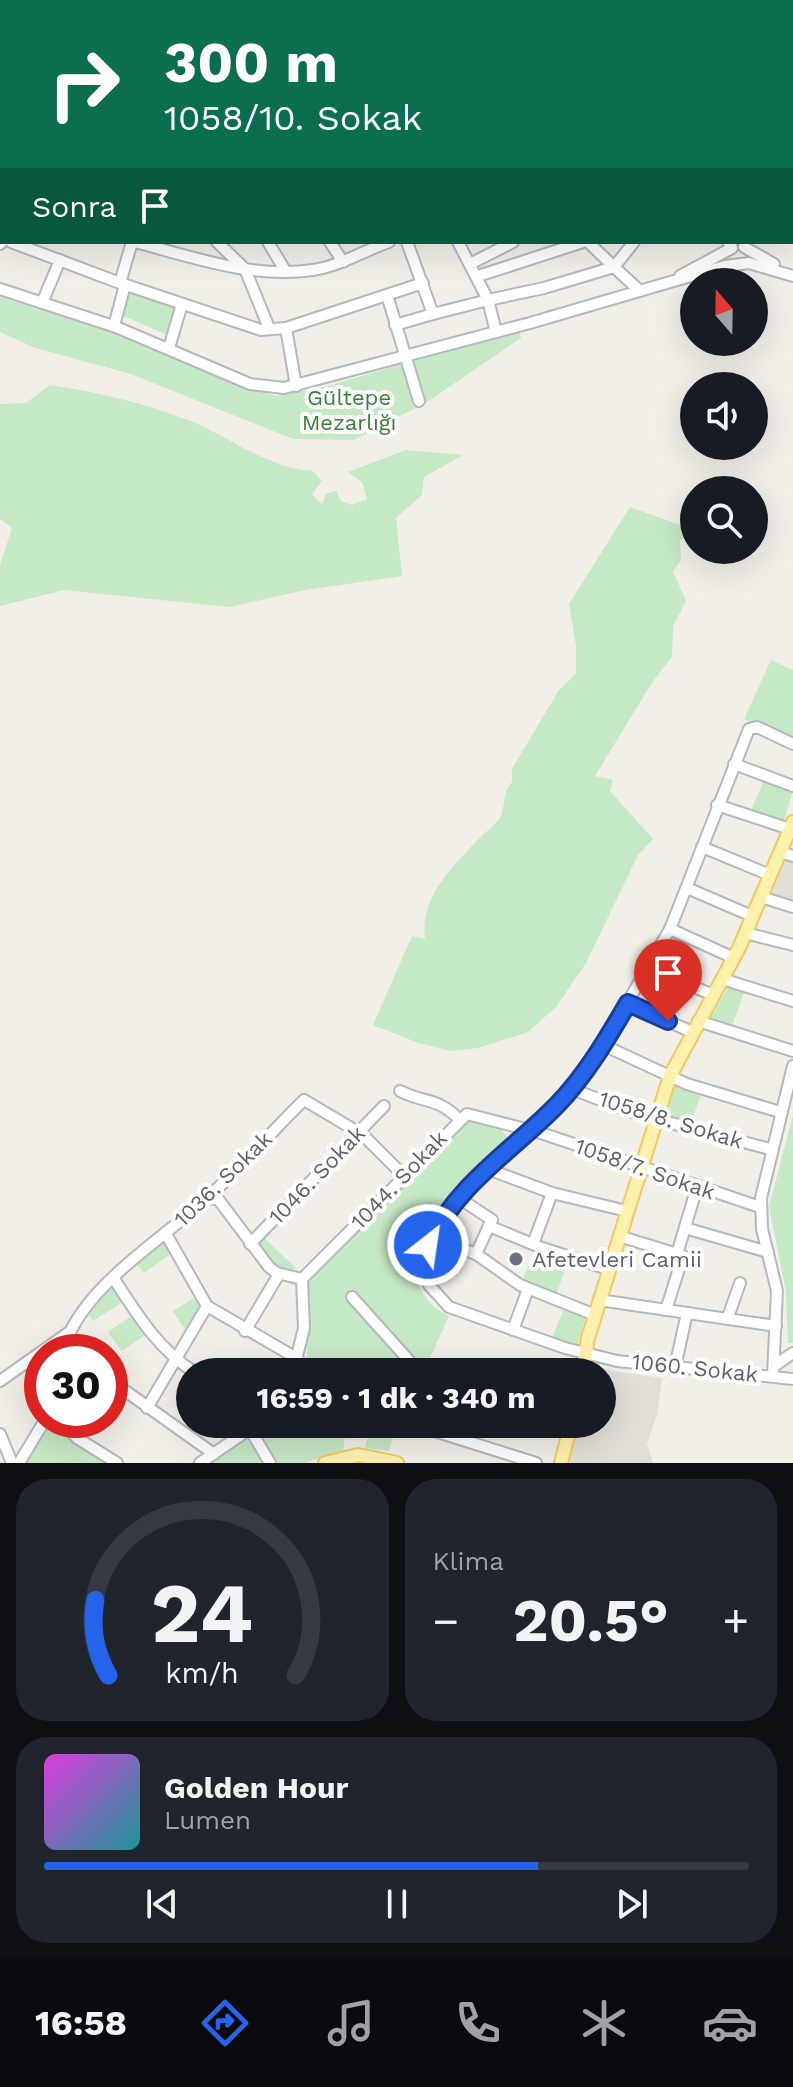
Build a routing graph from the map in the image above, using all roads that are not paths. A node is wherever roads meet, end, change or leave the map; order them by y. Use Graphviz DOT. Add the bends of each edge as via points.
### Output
graph roads {
  1 [pos="16,244"];
  2 [pos="132,244"];
  3 [pos="219,244"];
  4 [pos="269,244"];
  5 [pos="331,244"];
  6 [pos="382,244"];
  7 [pos="408,244"];
  8 [pos="459,244"];
  9 [pos="509,244"];
  10 [pos="580,244"];
  11 [pos="588,244"];
  12 [pos="632,244"];
  13 [pos="736,245"];
  14 [pos="162,246"];
  15 [pos="60,260"];
  16 [pos="343,262"];
  17 [pos="739,263"];
  18 [pos="470,264"];
  19 [pos="614,267"];
  20 [pos="245,269"];
  21 [pos="286,272"];
  22 [pos="793,275"];
  23 [pos="478,276"];
  24 [pos="423,283"];
  25 [pos="122,284"];
  26 [pos="659,287"];
  27 [pos="0,289"];
  28 [pos="640,291"];
  29 [pos="387,295"];
  30 [pos="488,300"];
  31 [pos="42,303"];
  32 [pos="182,304"];
  33 [pos="433,314"];
  34 [pos="395,325"];
  35 [pos="114,326"];
  36 [pos="269,328"];
  37 [pos="286,328"];
  38 [pos="496,332"];
  39 [pos="169,348"];
  40 [pos="403,355"];
  41 [pos="296,386"];
  42 [pos="419,401"];
  43 [pos="793,744"];
  44 [pos="734,764"];
  45 [pos="793,786"];
  46 [pos="717,805"];
  47 [pos="791,825"];
  48 [pos="702,847"];
  49 [pos="780,852"];
  50 [pos="793,856"];
  51 [pos="770,875"];
  52 [pos="687,888"];
  53 [pos="761,897"];
  54 [pos="793,907"];
  55 [pos="752,916"];
  56 [pos="670,929"];
  57 [pos="745,933"];
  58 [pos="793,945"];
  59 [pos="734,958"];
  60 [pos="648,967"];
  61 [pos="722,979"];
  62 [pos="713,995"];
  63 [pos="793,1001"];
  64 [pos="628,1003"];
  65 [pos="695,1026"];
  66 [pos="603,1045"];
  67 [pos="793,1051"];
  68 [pos="793,1066"];
  69 [pos="670,1076"];
  70 [pos="572,1089"];
  71 [pos="400,1091"];
  72 [pos="384,1106"];
  73 [pos="780,1112"];
  74 [pos="656,1117"];
  75 [pos="459,1119"];
  76 [pos="531,1131"];
  77 [pos="358,1132"];
  78 [pos="770,1149"];
  79 [pos="485,1168"];
  80 [pos="639,1169"];
  81 [pos="404,1176"];
  82 [pos="697,1187"];
  83 [pos="552,1193"];
  84 [pos="208,1198"];
  85 [pos="459,1198"];
  86 [pos="760,1207"];
  87 [pos="627,1211"];
  88 [pos="489,1226"];
  89 [pos="685,1228"];
  90 [pos="166,1234"];
  91 [pos="619,1236"];
  92 [pos="432,1237"];
  93 [pos="250,1244"];
  94 [pos="533,1244"];
  95 [pos="768,1252"];
  96 [pos="476,1254"];
  97 [pos="677,1254"];
  98 [pos="608,1269"];
  99 [pos="279,1274"];
  100 [pos="114,1279"];
  101 [pos="302,1279"];
  102 [pos="740,1283"];
  103 [pos="528,1289"];
  104 [pos="352,1297"];
  105 [pos="599,1300"];
  106 [pos="207,1306"];
  107 [pos="666,1310"];
  108 [pos="687,1313"];
  109 [pos="595,1315"];
  110 [pos="728,1317"];
  111 [pos="776,1326"];
  112 [pos="513,1330"];
  113 [pos="245,1331"];
  114 [pos="68,1333"];
  115 [pos="587,1353"];
  116 [pos="793,1353"];
  117 [pos="296,1358"];
  118 [pos="298,1358"];
  119 [pos="407,1358"];
  120 [pos="586,1358"];
  121 [pos="175,1360"];
  122 [pos="675,1367"];
  123 [pos="773,1371"];
  124 [pos="793,1379"];
  125 [pos="0,1381"];
  126 [pos="128,1394"];
  127 [pos="147,1408"];
  128 [pos="34,1438"];
  129 [pos="77,1438"];
  130 [pos="238,1438"];
  131 [pos="259,1438"];
  132 [pos="457,1438"];
  133 [pos="567,1438"];
  134 [pos="1,1439"];
  135 [pos="214,1454"];
  136 [pos="12,1463"];
  137 [pos="19,1463"];
  138 [pos="117,1463"];
  139 [pos="200,1463"];
  140 [pos="270,1463"];
  141 [pos="325,1463"];
  142 [pos="397,1463"];
  143 [pos="536,1463"];
  144 [pos="561,1463"];
  1 -- 15 [label="street"];
  2 -- 25 [label="street"];
  3 -- 20 [label="street"];
  4 -- 21 [label="street"];
  5 -- 16 [label="street"];
  6 -- 16 [label="street"];
  7 -- 24 [label="street"];
  8 -- 18 [label="street"];
  9 -- 18 [label="street"];
  10 -- 23 [label="street"];
  11 -- 19 [label="street"];
  12 -- 19 [label="street"];
  13 -- 17 [label="street" via="730,258"];
  13 -- 22 [label="street"];
  13 -- 26 [label="street"];
  14 -- 20 [label="street"];
  15 -- 25 [label="street"];
  15 -- 31 [label="street"];
  16 -- 21 [label="street"];
  17 -- 22 [label="street"];
  17 -- 26 [label="street"];
  18 -- 23 [label="street"];
  19 -- 28 [label="street"];
  19 -- 30 [label="street"];
  20 -- 21 [label="street"];
  20 -- 36 [label="street"];
  23 -- 30 [label="street"];
  24 -- 29 [label="street"];
  24 -- 33 [label="street"];
  25 -- 32 [label="street"];
  25 -- 35 [label="street"];
  26 -- 28 [label="street"];
  27 -- 31 [label="street"];
  28 -- 38 [label="street"];
  29 -- 34 [label="street"];
  29 -- 37 [label="street"];
  30 -- 33 [label="street"];
  30 -- 38 [label="street"];
  31 -- 35 [label="street"];
  32 -- 36 [label="street" via="261,330"];
  32 -- 39 [label="street"];
  33 -- 34 [label="street"];
  34 -- 40 [label="street"];
  35 -- 39 [label="street"];
  36 -- 37 [label="street"];
  37 -- 41 [label="street"];
  38 -- 40 [label="street"];
  39 -- 41 [label="street" via="250,384"];
  40 -- 41 [label="street"];
  40 -- 42 [label="street"];
  43 -- 44 [label="street" via="751,727"];
  44 -- 45 [label="street"];
  44 -- 46 [label="street"];
  46 -- 47 [label="street"];
  46 -- 48 [label="street"];
  47 -- 49 [label="main road"];
  48 -- 51 [label="street"];
  48 -- 52 [label="street"];
  49 -- 50 [label="street"];
  49 -- 51 [label="main road"];
  51 -- 53 [label="main road"];
  52 -- 55 [label="street"];
  52 -- 56 [label="street"];
  53 -- 54 [label="street"];
  53 -- 55 [label="main road"];
  55 -- 57 [label="main road"];
  56 -- 59 [label="street"];
  56 -- 60 [label="street"];
  57 -- 58 [label="street"];
  57 -- 59 [label="main road"];
  59 -- 61 [label="main road"];
  60 -- 62 [label="street"];
  60 -- 64 [label="street"];
  61 -- 62 [label="main road"];
  61 -- 63 [label="street"];
  62 -- 65 [label="main road"];
  64 -- 65 [label="street"];
  64 -- 66 [label="street"];
  65 -- 67 [label="street"];
  65 -- 69 [label="main road"];
  66 -- 69 [label="street"];
  66 -- 70 [label="street"];
  68 -- 73 [label="street"];
  69 -- 73 [label="street"];
  69 -- 74 [label="main road"];
  70 -- 74 [label="street, 1058/8. Sokak"];
  70 -- 76 [label="street"];
  71 -- 75 [label="street" via="443,1103"];
  72 -- 77 [label="street, 1046. Sokak"];
  73 -- 78 [label="street"];
  74 -- 78 [label="street, 1058/8. Sokak"];
  74 -- 80 [label="main road"];
  75 -- 76 [label="street, 1044. Sokak" via="479,1114"];
  75 -- 81 [label="street, 1044. Sokak"];
  76 -- 79 [label="street"];
  76 -- 80 [label="street, 1058/7. Sokak"];
  77 -- 81 [label="street, 1036. Sokak"];
  77 -- 84 [label="street, 1036. Sokak" via="304,1100"];
  77 -- 93 [label="street, 1046. Sokak"];
  78 -- 86 [label="street"];
  79 -- 83 [label="street"];
  79 -- 85 [label="street"];
  80 -- 82 [label="street, 1058/7. Sokak"];
  80 -- 87 [label="main road"];
  81 -- 101 [label="street, 1044. Sokak"];
  82 -- 86 [label="street, 1058/7. Sokak"];
  82 -- 89 [label="street"];
  83 -- 87 [label="street"];
  83 -- 94 [label="street"];
  84 -- 90 [label="street, 1036. Sokak"];
  84 -- 93 [label="street" via="218,1199"];
  85 -- 88 [label="street" via="492,1220"];
  85 -- 92 [label="street"];
  86 -- 95 [label="street"];
  87 -- 91 [label="main road"];
  88 -- 94 [label="street"];
  88 -- 96 [label="street"];
  89 -- 95 [label="street"];
  89 -- 97 [label="street"];
  90 -- 100 [label="street, 1036. Sokak"];
  90 -- 106 [label="street"];
  91 -- 97 [label="street"];
  91 -- 98 [label="main road"];
  92 -- 96 [label="street"];
  92 -- 112 [label="street, 1060. Sokak" via="424,1271 438,1298"];
  93 -- 99 [label="street"];
  94 -- 98 [label="street"];
  95 -- 111 [label="street" via="777,1291"];
  96 -- 103 [label="street"];
  97 -- 107 [label="street" via="683,1256"];
  98 -- 105 [label="main road"];
  99 -- 101 [label="street"];
  99 -- 113 [label="street"];
  100 -- 114 [label="street, 1036. Sokak"];
  100 -- 121 [label="street"];
  101 -- 118 [label="street" via="304,1328"];
  102 -- 110 [label="street"];
  103 -- 109 [label="street"];
  103 -- 112 [label="street"];
  104 -- 119 [label="street"];
  105 -- 107 [label="street"];
  105 -- 109 [label="main road"];
  106 -- 113 [label="street"];
  106 -- 121 [label="street"];
  107 -- 108 [label="street"];
  108 -- 110 [label="street"];
  108 -- 122 [label="street"];
  109 -- 115 [label="main road"];
  110 -- 111 [label="street"];
  111 -- 123 [label="street"];
  112 -- 115 [label="street, 1060. Sokak"];
  113 -- 117 [label="street"];
  114 -- 125 [label="street"];
  115 -- 120 [label="main road"];
  115 -- 122 [label="street, 1060. Sokak"];
  116 -- 123 [label="street"];
  121 -- 127 [label="street"];
  122 -- 123 [label="street, 1060. Sokak"];
  123 -- 124 [label="street, 1060. Sokak"];
  126 -- 127 [label="street"];
  127 -- 135 [label="street"];
  128 -- 137 [label="street"];
  129 -- 138 [label="street"];
  130 -- 135 [label="street"];
  131 -- 140 [label="street"];
  132 -- 143 [label="street"];
  133 -- 144 [label="main road"];
  134 -- 136 [label="street"];
  135 -- 139 [label="street"];
  141 -- 142 [label="main road" via="358,1455"];
}
